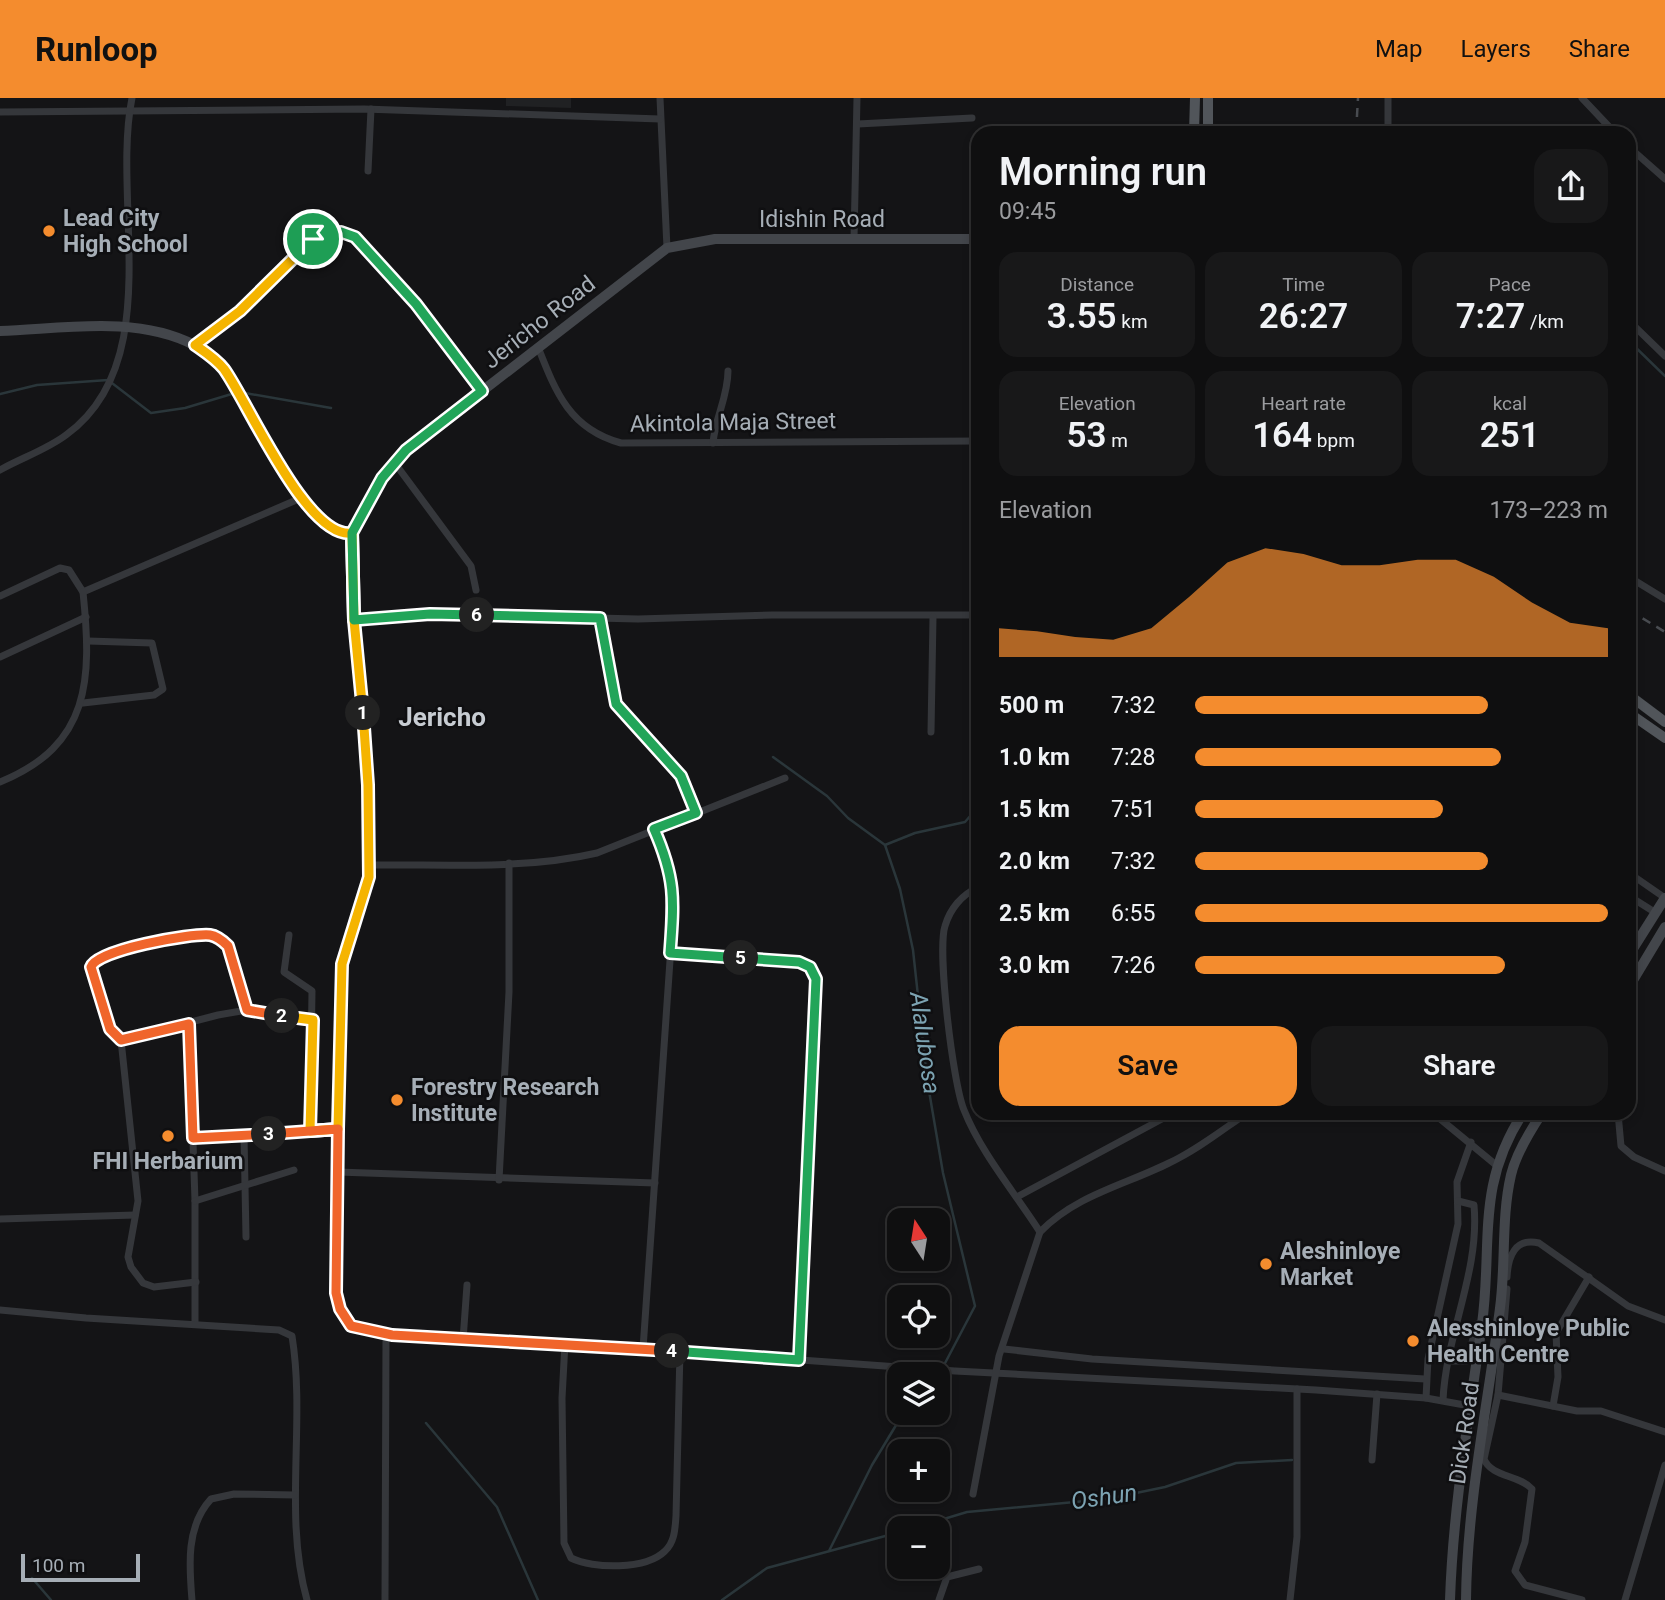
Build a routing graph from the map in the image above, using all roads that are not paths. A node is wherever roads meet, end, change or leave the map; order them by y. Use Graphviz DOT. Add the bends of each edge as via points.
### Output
graph roads {
  1 [pos="132,98"];
  2 [pos="660,98"];
  3 [pos="856,98"];
  4 [pos="1195,98"];
  5 [pos="1208,98"];
  6 [pos="1388,98"];
  7 [pos="1582,98"];
  8 [pos="371,109"];
  9 [pos="130,110"];
  10 [pos="0,112"];
  11 [pos="972,118"];
  12 [pos="660,119"];
  13 [pos="858,124"];
  14 [pos="1194,126"];
  15 [pos="1208,126"];
  16 [pos="1388,126"];
  17 [pos="1608,126"];
  18 [pos="1636,153"];
  19 [pos="368,171"];
  20 [pos="1665,179"];
  21 [pos="854,239"];
  22 [pos="971,239"];
  23 [pos="667,248"];
  24 [pos="125,327"];
  25 [pos="1636,328"];
  26 [pos="0,331"];
  27 [pos="195,345"];
  28 [pos="538,347"];
  29 [pos="1665,356"];
  30 [pos="728,371"];
  31 [pos="482,391"];
  32 [pos="971,441"];
  33 [pos="713,443"];
  34 [pos="394,462"];
  35 [pos="0,470"];
  36 [pos="301,498"];
  37 [pos="352,533"];
  38 [pos="1636,581"];
  39 [pos="476,590"];
  40 [pos="83,592"];
  41 [pos="0,596"];
  42 [pos="1665,599"];
  43 [pos="971,615"];
  44 [pos="86,617"];
  45 [pos="933,617"];
  46 [pos="600,618"];
  47 [pos="354,620"];
  48 [pos="88,641"];
  49 [pos="0,657"];
  50 [pos="1636,700"];
  51 [pos="83,703"];
  52 [pos="1636,718"];
  53 [pos="1665,722"];
  54 [pos="931,732"];
  55 [pos="1665,738"];
  56 [pos="785,778"];
  57 [pos="0,782"];
  58 [pos="696,813"];
  59 [pos="654,829"];
  60 [pos="509,863"];
  61 [pos="369,865"];
  62 [pos="1636,878"];
  63 [pos="971,891"];
  64 [pos="1665,898"];
  65 [pos="1636,900"];
  66 [pos="1656,913"];
  67 [pos="1665,927"];
  68 [pos="289,935"];
  69 [pos="1636,941"];
  70 [pos="670,953"];
  71 [pos="1636,975"];
  72 [pos="247,1010"];
  73 [pos="313,1020"];
  74 [pos="189,1024"];
  75 [pos="121,1040"];
  76 [pos="1159,1120"];
  77 [pos="1236,1120"];
  78 [pos="1442,1120"];
  79 [pos="1519,1120"];
  80 [pos="1538,1120"];
  81 [pos="1619,1120"];
  82 [pos="338,1129"];
  83 [pos="310,1131"];
  84 [pos="244,1135"];
  85 [pos="193,1138"];
  86 [pos="1471,1142"];
  87 [pos="1496,1165"];
  88 [pos="294,1170"];
  89 [pos="1665,1171"];
  90 [pos="338,1172"];
  91 [pos="499,1180"];
  92 [pos="655,1183"];
  93 [pos="244,1185"];
  94 [pos="1017,1197"];
  95 [pos="1458,1200"];
  96 [pos="195,1201"];
  97 [pos="135,1215"];
  98 [pos="0,1219"];
  99 [pos="1040,1232"];
  100 [pos="246,1237"];
  101 [pos="1589,1278"];
  102 [pos="195,1282"];
  103 [pos="467,1286"];
  104 [pos="0,1310"];
  105 [pos="1665,1320"];
  106 [pos="1482,1323"];
  107 [pos="195,1324"];
  108 [pos="1498,1325"];
  109 [pos="386,1335"];
  110 [pos="463,1340"];
  111 [pos="565,1343"];
  112 [pos="643,1349"];
  113 [pos="1004,1349"];
  114 [pos="680,1351"];
  115 [pos="799,1360"];
  116 [pos="1446,1361"];
  117 [pos="998,1372"];
  118 [pos="1425,1379"];
  119 [pos="1297,1389"];
  120 [pos="1377,1394"];
  121 [pos="1497,1395"];
  122 [pos="1426,1398"];
  123 [pos="1443,1400"];
  124 [pos="1470,1406"];
  125 [pos="1553,1406"];
  126 [pos="1665,1432"];
  127 [pos="1372,1460"];
  128 [pos="1665,1465"];
  129 [pos="1658,1484"];
  130 [pos="1665,1490"];
  131 [pos="973,1493"];
  132 [pos="296,1495"];
  133 [pos="979,1569"];
  134 [pos="192,1600"];
  135 [pos="307,1600"];
  136 [pos="385,1600"];
  137 [pos="939,1600"];
  138 [pos="1290,1600"];
  139 [pos="1450,1600"];
  140 [pos="1466,1600"];
  141 [pos="1582,1600"];
  142 [pos="1625,1600"];
  1 -- 9 [label="street"];
  2 -- 12 [label="street"];
  3 -- 13 [label="street"];
  4 -- 14 [label="main road"];
  5 -- 15 [label="main road"];
  6 -- 16 [label="street"];
  7 -- 17 [label="street"];
  8 -- 9 [label="street"];
  8 -- 12 [label="street"];
  8 -- 19 [label="street"];
  9 -- 10 [label="street"];
  9 -- 24 [label="street"];
  11 -- 13 [label="street"];
  12 -- 23 [label="street"];
  13 -- 21 [label="street"];
  18 -- 20 [label="street"];
  21 -- 22 [label="street, Idishin Road"];
  21 -- 23 [label="street, Idishin Road" via="715,239"];
  23 -- 28 [label="street, Jericho Road"];
  24 -- 26 [label="street"];
  24 -- 27 [label="street"];
  24 -- 35 [label="street" via="116,365 89,412 66,435"];
  25 -- 29 [label="street"];
  27 -- 31 [label="street" via="240,311 313,239 341,232 355,237 392,274"];
  27 -- 36 [label="street" via="223,369"];
  28 -- 31 [label="street, Jericho Road"];
  28 -- 33 [label="street, Akintola Maja Street" via="552,383 588,430 621,443"];
  30 -- 33 [label="street"];
  31 -- 34 [label="street, Jericho Road"];
  32 -- 33 [label="street, Akintola Maja Street"];
  34 -- 37 [label="street, Jericho Road"];
  34 -- 39 [label="street" via="471,566"];
  36 -- 37 [label="street" via="324,522"];
  36 -- 40 [label="street"];
  37 -- 47 [label="street"];
  38 -- 42 [label="street"];
  40 -- 41 [label="street" via="69,570 60,568"];
  40 -- 44 [label="street"];
  43 -- 45 [label="street"];
  44 -- 48 [label="street"];
  44 -- 49 [label="street"];
  45 -- 46 [label="street"];
  45 -- 54 [label="street"];
  46 -- 47 [label="street" via="430,614"];
  46 -- 58 [label="street" via="616,704 681,776"];
  47 -- 61 [label="street" via="368,785"];
  48 -- 51 [label="street"];
  48 -- 51 [label="street" via="152,643 163,689 154,695"];
  50 -- 53 [label="main road"];
  51 -- 57 [label="street" via="56,748"];
  52 -- 55 [label="main road"];
  56 -- 58 [label="street"];
  58 -- 59 [label="street"];
  59 -- 60 [label="street" via="597,853"];
  59 -- 70 [label="street" via="672,876"];
  60 -- 61 [label="street"];
  60 -- 91 [label="street" via="509,992"];
  61 -- 82 [label="street" via="342,964"];
  62 -- 64 [label="street"];
  63 -- 94 [label="street" via="956,904 945,925 942,949 956,1086 971,1124"];
  64 -- 66 [label="street"];
  65 -- 66 [label="street"];
  66 -- 69 [label="street"];
  67 -- 71 [label="street"];
  68 -- 73 [label="street" via="284,972 312,991"];
  70 -- 92 [label="street"];
  70 -- 115 [label="street" via="799,962 814,972"];
  72 -- 73 [label="street"];
  72 -- 74 [label="street"];
  72 -- 75 [label="street" via="228,946 218,937 124,948 100,957 91,967 110,1029"];
  73 -- 83 [label="street"];
  74 -- 75 [label="street"];
  74 -- 85 [label="street"];
  75 -- 97 [label="street" via="138,1201"];
  76 -- 94 [label="street"];
  77 -- 99 [label="street" via="1178,1158 1062,1212"];
  78 -- 86 [label="street"];
  79 -- 87 [label="street, Dick Road"];
  80 -- 108 [label="street, Dick Road" via="1510,1178"];
  81 -- 89 [label="street" via="1621,1146"];
  82 -- 83 [label="street"];
  82 -- 90 [label="street"];
  83 -- 84 [label="street"];
  84 -- 85 [label="street"];
  84 -- 93 [label="street"];
  85 -- 96 [label="street"];
  86 -- 87 [label="street"];
  86 -- 95 [label="street" via="1459,1173"];
  87 -- 106 [label="street, Dick Road" via="1488,1212"];
  88 -- 93 [label="street"];
  90 -- 91 [label="street"];
  90 -- 109 [label="street" via="338,1302 351,1326"];
  91 -- 92 [label="street"];
  92 -- 112 [label="street"];
  93 -- 96 [label="street"];
  93 -- 100 [label="street"];
  94 -- 99 [label="street"];
  95 -- 116 [label="street" via="1474,1205 1475,1230"];
  95 -- 118 [label="street" via="1458,1224"];
  96 -- 102 [label="street"];
  97 -- 98 [label="street"];
  97 -- 102 [label="street" via="128,1257 136,1277 154,1287"];
  99 -- 113 [label="street"];
  101 -- 105 [label="street" via="1628,1306"];
  101 -- 121 [label="street" via="1539,1243 1516,1246 1508,1269"];
  101 -- 125 [label="street" via="1556,1333 1558,1377"];
  102 -- 107 [label="street"];
  103 -- 110 [label="street"];
  104 -- 107 [label="street"];
  106 -- 108 [label="street"];
  106 -- 116 [label="street" via="1477,1324 1467,1362"];
  106 -- 124 [label="street, Dick Road"];
  107 -- 132 [label="street" via="279,1330 292,1336 298,1405"];
  108 -- 140 [label="street, Dick Road" via="1473,1506"];
  109 -- 110 [label="street"];
  109 -- 136 [label="street"];
  110 -- 111 [label="street"];
  111 -- 112 [label="street"];
  111 -- 114 [label="street" via="564,1543 571,1558 600,1567 644,1561 666,1551 671,1542 676,1516"];
  112 -- 114 [label="street"];
  113 -- 117 [label="street"];
  113 -- 118 [label="street" via="1092,1359"];
  114 -- 115 [label="street"];
  115 -- 117 [label="street"];
  116 -- 123 [label="street"];
  117 -- 119 [label="street"];
  117 -- 131 [label="street"];
  118 -- 122 [label="street"];
  119 -- 120 [label="street"];
  119 -- 138 [label="street" via="1297,1537"];
  120 -- 122 [label="street"];
  120 -- 127 [label="street"];
  121 -- 125 [label="street"];
  121 -- 141 [label="street" via="1484,1459 1492,1469 1530,1485 1533,1493 1515,1571 1532,1589"];
  122 -- 123 [label="street"];
  123 -- 124 [label="street"];
  124 -- 139 [label="street, Dick Road"];
  125 -- 126 [label="street" via="1601,1411"];
  128 -- 129 [label="street"];
  129 -- 130 [label="street"];
  129 -- 142 [label="street"];
  132 -- 134 [label="street" via="234,1493 211,1499 195,1524 190,1560"];
  132 -- 135 [label="street" via="298,1559"];
  133 -- 137 [label="street" via="947,1577"];
}
